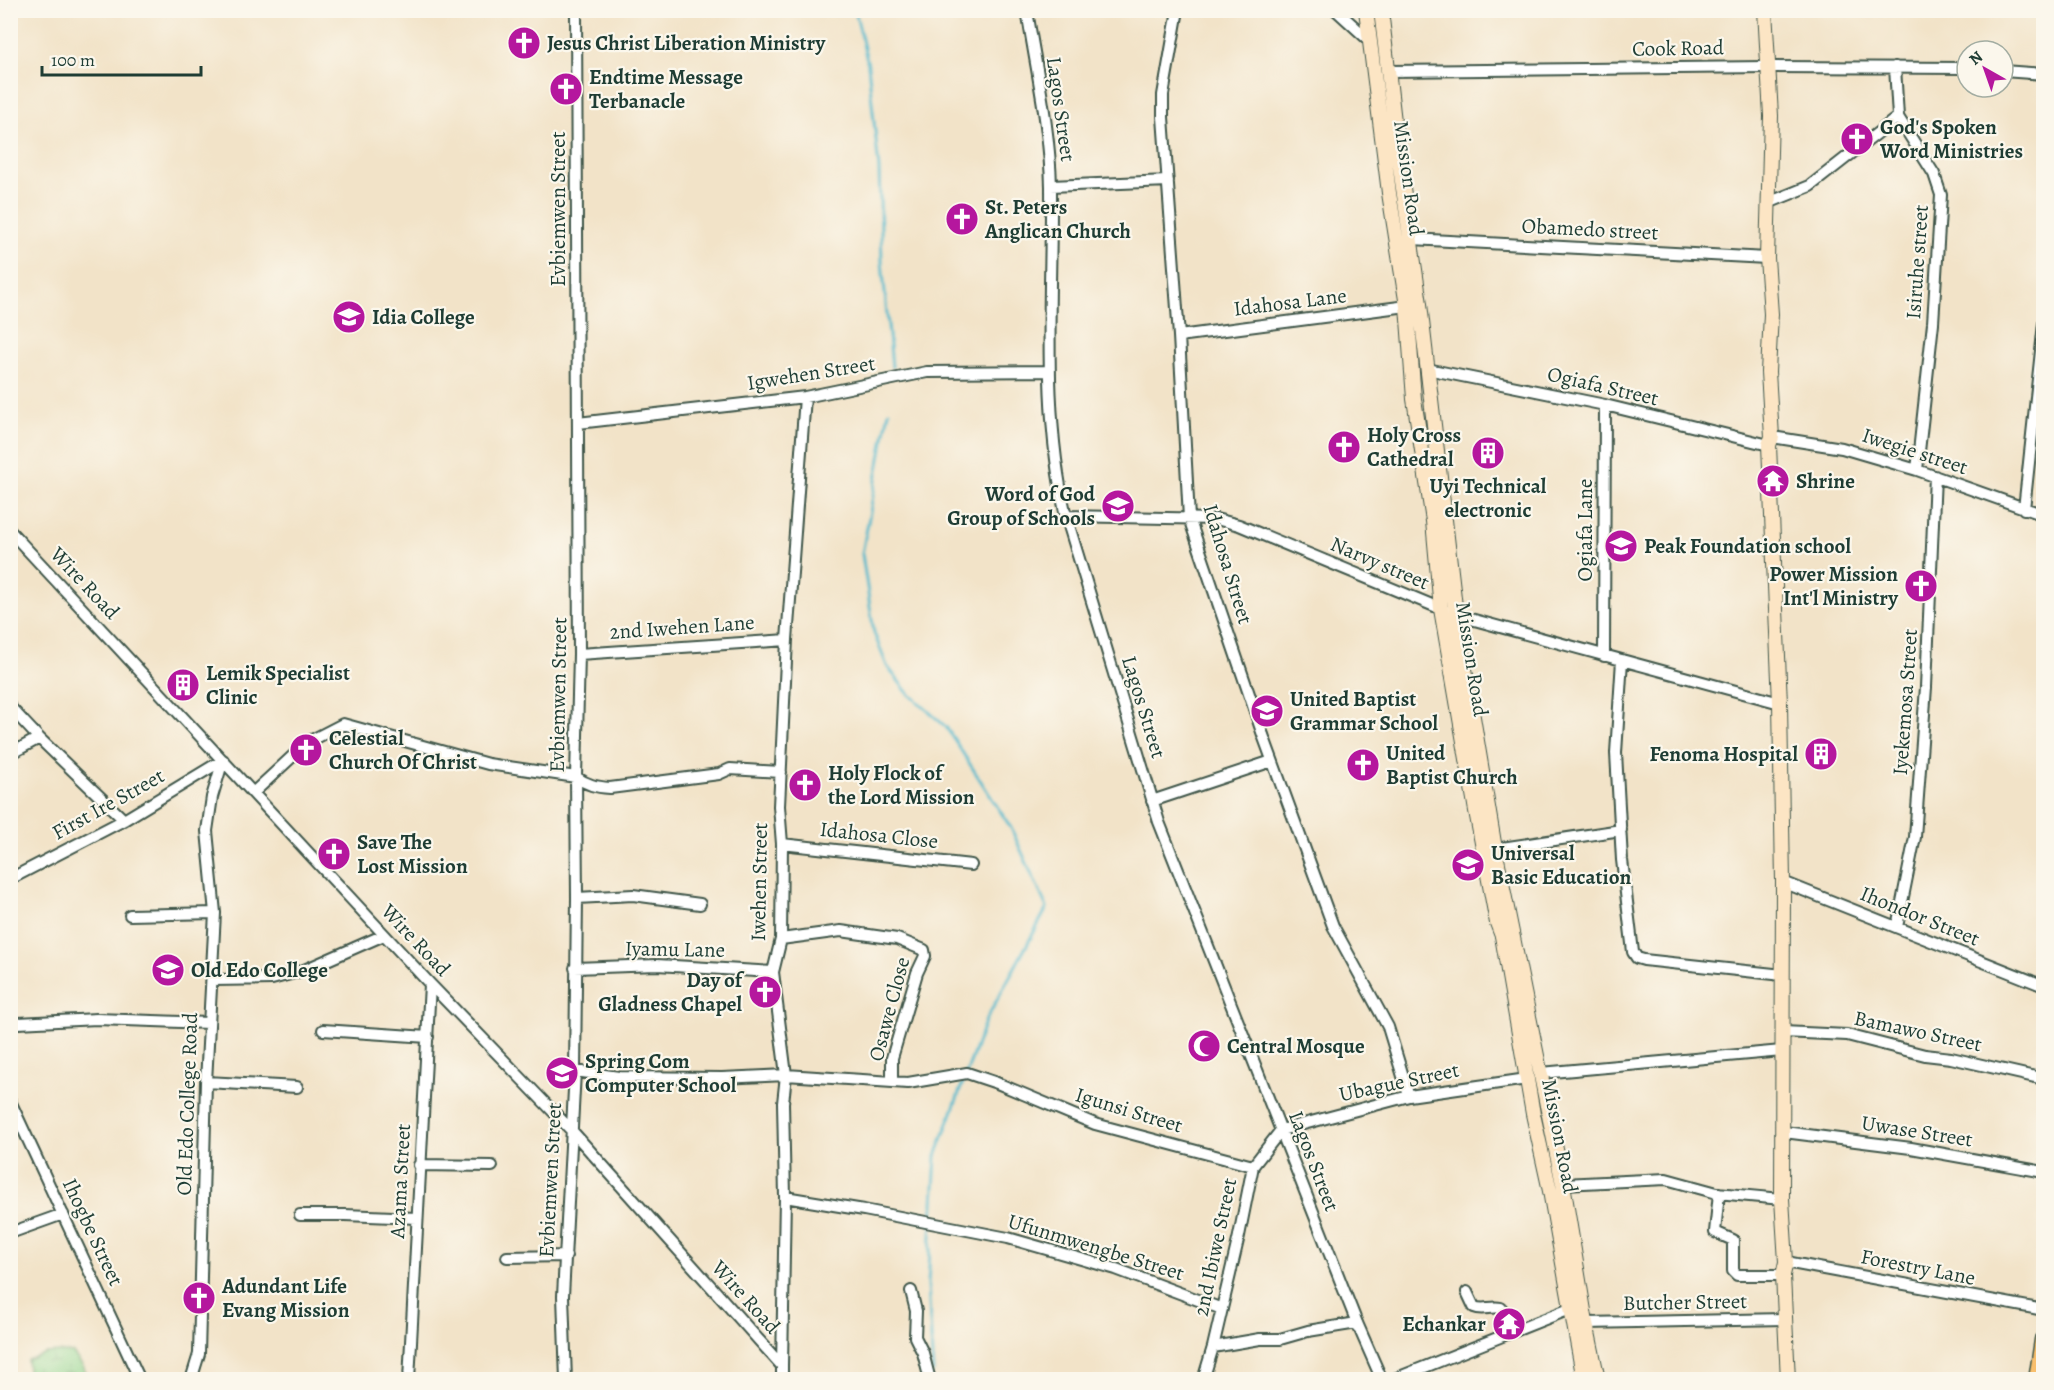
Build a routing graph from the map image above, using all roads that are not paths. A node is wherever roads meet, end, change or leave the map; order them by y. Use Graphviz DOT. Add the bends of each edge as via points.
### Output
graph roads {
  1 [pos="576,10"];
  2 [pos="1027,10"];
  3 [pos="1178,10"];
  4 [pos="1336,10"];
  5 [pos="1366,10"];
  6 [pos="1381,10"];
  7 [pos="1765,10"];
  8 [pos="1371,42"];
  9 [pos="1767,67"];
  10 [pos="1895,67"];
  11 [pos="1955,68"];
  12 [pos="1389,71"];
  13 [pos="2015,72"];
  14 [pos="2043,74"];
  15 [pos="1898,117"];
  16 [pos="1168,181"];
  17 [pos="1051,186"];
  18 [pos="1768,203"];
  19 [pos="1412,239"];
  20 [pos="1767,258"];
  21 [pos="1407,306"];
  22 [pos="2043,323"];
  23 [pos="1179,336"];
  24 [pos="1427,369"];
  25 [pos="1050,371"];
  26 [pos="805,397"];
  27 [pos="1605,405"];
  28 [pos="578,423"];
  29 [pos="1770,441"];
  30 [pos="1917,470"];
  31 [pos="1935,476"];
  32 [pos="2024,508"];
  33 [pos="2043,515"];
  34 [pos="1066,516"];
  35 [pos="1189,518"];
  36 [pos="10,531"];
  37 [pos="1441,609"];
  38 [pos="1456,615"];
  39 [pos="787,640"];
  40 [pos="579,654"];
  41 [pos="1604,656"];
  42 [pos="1622,660"];
  43 [pos="1780,704"];
  44 [pos="10,708"];
  45 [pos="39,738"];
  46 [pos="10,754"];
  47 [pos="223,760"];
  48 [pos="1272,761"];
  49 [pos="781,772"];
  50 [pos="576,777"];
  51 [pos="253,793"];
  52 [pos="1152,801"];
  53 [pos="124,820"];
  54 [pos="1621,830"];
  55 [pos="782,844"];
  56 [pos="1496,849"];
  57 [pos="971,865"];
  58 [pos="10,879"];
  59 [pos="1783,882"];
  60 [pos="577,898"];
  61 [pos="700,904"];
  62 [pos="215,913"];
  63 [pos="130,915"];
  64 [pos="1897,927"];
  65 [pos="384,935"];
  66 [pos="781,939"];
  67 [pos="575,968"];
  68 [pos="773,972"];
  69 [pos="1783,975"];
  70 [pos="212,980"];
  71 [pos="430,984"];
  72 [pos="2043,986"];
  73 [pos="208,1023"];
  74 [pos="10,1025"];
  75 [pos="323,1030"];
  76 [pos="1783,1032"];
  77 [pos="428,1037"];
  78 [pos="1782,1051"];
  79 [pos="575,1071"];
  80 [pos="1541,1073"];
  81 [pos="786,1075"];
  82 [pos="1527,1078"];
  83 [pos="2043,1079"];
  84 [pos="892,1080"];
  85 [pos="206,1082"];
  86 [pos="297,1087"];
  87 [pos="1409,1096"];
  88 [pos="10,1101"];
  89 [pos="1281,1130"];
  90 [pos="573,1132"];
  91 [pos="1784,1132"];
  92 [pos="419,1165"];
  93 [pos="492,1166"];
  94 [pos="1252,1166"];
  95 [pos="2043,1172"];
  96 [pos="1563,1184"];
  97 [pos="1719,1193"];
  98 [pos="785,1197"];
  99 [pos="1782,1199"];
  100 [pos="63,1214"];
  101 [pos="300,1215"];
  102 [pos="417,1218"];
  103 [pos="10,1233"];
  104 [pos="566,1256"];
  105 [pos="507,1257"];
  106 [pos="1784,1269"];
  107 [pos="911,1291"];
  108 [pos="1467,1292"];
  109 [pos="1222,1309"];
  110 [pos="1570,1309"];
  111 [pos="2043,1310"];
  112 [pos="1785,1319"];
  113 [pos="1357,1323"];
  114 [pos="1586,1323"];
  115 [pos="1509,1333"];
  116 [pos="2043,1340"];
  117 [pos="1213,1347"];
  118 [pos="782,1366"];
  119 [pos="140,1380"];
  120 [pos="191,1380"];
  121 [pos="409,1380"];
  122 [pos="566,1380"];
  123 [pos="782,1380"];
  124 [pos="930,1380"];
  125 [pos="1203,1380"];
  126 [pos="1383,1380"];
  127 [pos="1392,1380"];
  128 [pos="1584,1380"];
  129 [pos="1598,1380"];
  130 [pos="1788,1380"];
  131 [pos="2038,1380"];
  1 -- 28 [label="street, Evbiemwen Street"];
  2 -- 17 [label="street, Lagos Street" via="1049,148"];
  3 -- 16 [label="street, Idahosa Street" via="1163,95"];
  4 -- 8 [label="street"];
  5 -- 8 [label="street, Mission Road"];
  6 -- 12 [label="street, Mission Road"];
  7 -- 9 [label="street"];
  8 -- 21 [label="street, Mission Road"];
  9 -- 10 [label="street, Cook Road"];
  9 -- 12 [label="street, Cook Road"];
  9 -- 18 [label="street" via="1771,116"];
  10 -- 11 [label="street, Cook Road"];
  10 -- 15 [label="street, Isiruhe street"];
  12 -- 19 [label="street, Mission Road"];
  13 -- 14 [label="street"];
  15 -- 18 [label="street" via="1810,186"];
  15 -- 30 [label="street, Isiruhe street" via="1934,174 1941,195 1933,323"];
  16 -- 17 [label="street"];
  16 -- 23 [label="street, Idahosa Street"];
  17 -- 25 [label="street, Lagos Street"];
  18 -- 20 [label="street"];
  19 -- 20 [label="street, Obamedo street"];
  19 -- 24 [label="street, Mission Road"];
  20 -- 29 [label="street" via="1771,314"];
  21 -- 23 [label="street, Idahosa Lane"];
  21 -- 37 [label="street, Mission Road" via="1414,399 1433,521"];
  22 -- 32 [label="street"];
  23 -- 35 [label="street, Idahosa Street"];
  24 -- 27 [label="street, Ogiafa Street"];
  24 -- 38 [label="street, Mission Road"];
  25 -- 26 [label="street, Igwehen Street" via="927,372"];
  25 -- 34 [label="street, Lagos Street" via="1058,482"];
  26 -- 28 [label="street, Igwehen Street"];
  26 -- 39 [label="street, Iwehen Street"];
  27 -- 29 [label="street, Ogiafa Street"];
  27 -- 41 [label="street, Ogiafa Lane"];
  28 -- 40 [label="street, Evbiemwen Street"];
  29 -- 30 [label="street, Iwegie street" via="1842,448"];
  29 -- 43 [label="street"];
  30 -- 31 [label="street, Iwegie street"];
  31 -- 32 [label="street, Iwegie street"];
  31 -- 64 [label="street, Iyekemosa Street" via="1915,837"];
  32 -- 33 [label="street, Iwegie street"];
  34 -- 35 [label="street, Narvy street"];
  34 -- 52 [label="street, Lagos Street"];
  35 -- 37 [label="street, Narvy street" via="1239,525"];
  35 -- 48 [label="street, Idahosa Street"];
  36 -- 47 [label="street, Wire Road"];
  37 -- 38 [label="street, Narvy street"];
  37 -- 82 [label="street, Mission Road"];
  38 -- 41 [label="street, Narvy street"];
  38 -- 56 [label="street, Mission Road"];
  39 -- 40 [label="street, 2nd Iwehen Lane"];
  39 -- 49 [label="street, Iwehen Street"];
  40 -- 50 [label="street, Evbiemwen Street"];
  41 -- 42 [label="street, Narvy street"];
  42 -- 43 [label="street, Narvy street"];
  42 -- 54 [label="street" via="1616,753"];
  43 -- 59 [label="street"];
  44 -- 45 [label="street"];
  45 -- 46 [label="street"];
  45 -- 53 [label="street"];
  47 -- 51 [label="street, Wire Road"];
  47 -- 53 [label="street, First Ire Street"];
  47 -- 62 [label="street, Old Edo College Road" via="207,831"];
  48 -- 52 [label="street"];
  48 -- 87 [label="street, Idahosa Street" via="1333,926 1388,1027"];
  49 -- 50 [label="street" via="730,770 610,788 588,785"];
  49 -- 55 [label="street, Iwehen Street"];
  50 -- 51 [label="street" via="488,764 343,724 308,742"];
  50 -- 60 [label="street, Evbiemwen Street"];
  51 -- 65 [label="street, Wire Road"];
  52 -- 89 [label="street, Lagos Street"];
  53 -- 58 [label="street, First Ire Street"];
  54 -- 56 [label="street"];
  54 -- 69 [label="street" via="1636,958"];
  55 -- 57 [label="street, Idahosa Close"];
  55 -- 66 [label="street, Iwehen Street"];
  56 -- 80 [label="street, Mission Road"];
  59 -- 64 [label="street, Ihondor Street"];
  59 -- 69 [label="street"];
  60 -- 61 [label="street" via="633,895"];
  60 -- 67 [label="street, Evbiemwen Street"];
  62 -- 63 [label="street"];
  62 -- 70 [label="street, Old Edo College Road"];
  64 -- 72 [label="street, Ihondor Street"];
  65 -- 70 [label="street" via="302,971 272,979"];
  65 -- 71 [label="street, Wire Road"];
  66 -- 68 [label="street, Iwehen Street"];
  66 -- 84 [label="street, Osawe Close" via="841,931 897,939 924,950 892,1058"];
  67 -- 68 [label="street, Iyamu Lane" via="657,965"];
  67 -- 79 [label="street, Evbiemwen Street"];
  68 -- 81 [label="street, Iwehen Street"];
  69 -- 76 [label="street"];
  70 -- 73 [label="street, Old Edo College Road"];
  71 -- 77 [label="street, Azama Street"];
  71 -- 90 [label="street, Wire Road"];
  73 -- 74 [label="street" via="97,1019"];
  73 -- 85 [label="street, Old Edo College Road"];
  75 -- 77 [label="street"];
  76 -- 78 [label="street"];
  76 -- 83 [label="street, Bamawo Street" via="1847,1035"];
  77 -- 92 [label="street, Azama Street"];
  78 -- 80 [label="street"];
  78 -- 91 [label="street"];
  79 -- 81 [label="street" via="619,1077"];
  79 -- 90 [label="street, Evbiemwen Street"];
  80 -- 96 [label="street, Mission Road"];
  81 -- 84 [label="street"];
  81 -- 98 [label="street, Iwehen Street"];
  82 -- 87 [label="street, Ubague Street"];
  82 -- 110 [label="street, Mission Road"];
  84 -- 94 [label="street, Igunsi Street" via="908,1083 968,1073 1095,1124"];
  85 -- 86 [label="street"];
  85 -- 120 [label="street, Old Edo College Road" via="199,1354"];
  87 -- 89 [label="street, Ubague Street"];
  88 -- 100 [label="street, Ihogbe Street"];
  89 -- 94 [label="street, 2nd Ibiwe Street"];
  89 -- 113 [label="street, Lagos Street"];
  90 -- 104 [label="street, Evbiemwen Street"];
  90 -- 118 [label="street, Wire Road"];
  91 -- 95 [label="street, Uwase Street" via="1911,1148"];
  91 -- 99 [label="street"];
  92 -- 93 [label="street"];
  92 -- 102 [label="street, Azama Street"];
  94 -- 109 [label="street, 2nd Ibiwe Street"];
  96 -- 97 [label="street" via="1666,1179"];
  96 -- 114 [label="street, Mission Road"];
  97 -- 99 [label="street"];
  97 -- 106 [label="street, Forestry Lane" via="1715,1232 1733,1240 1733,1271 1737,1275"];
  98 -- 109 [label="street, Ufunmwengbe Street" via="1008,1238 1116,1269"];
  98 -- 118 [label="street, Iwehen Street"];
  99 -- 106 [label="street"];
  100 -- 103 [label="street"];
  100 -- 119 [label="street, Ihogbe Street"];
  101 -- 102 [label="street"];
  102 -- 121 [label="street, Azama Street"];
  104 -- 105 [label="street"];
  104 -- 122 [label="street, Evbiemwen Street"];
  106 -- 111 [label="street, Forestry Lane"];
  106 -- 112 [label="street"];
  107 -- 124 [label="street" via="916,1311 915,1337"];
  108 -- 115 [label="street" via="1474,1307 1480,1310 1501,1308"];
  109 -- 117 [label="street, 2nd Ibiwe Street"];
  110 -- 115 [label="street"];
  110 -- 128 [label="street, Mission Road"];
  112 -- 114 [label="street, Butcher Street"];
  112 -- 130 [label="street"];
  113 -- 117 [label="street" via="1280,1339"];
  113 -- 126 [label="street, Lagos Street"];
  114 -- 129 [label="street, Mission Road"];
  115 -- 127 [label="street"];
  116 -- 131 [label="highway"];
  117 -- 125 [label="street, 2nd Ibiwe Street"];
  118 -- 123 [label="street, Wire Road"];
}
